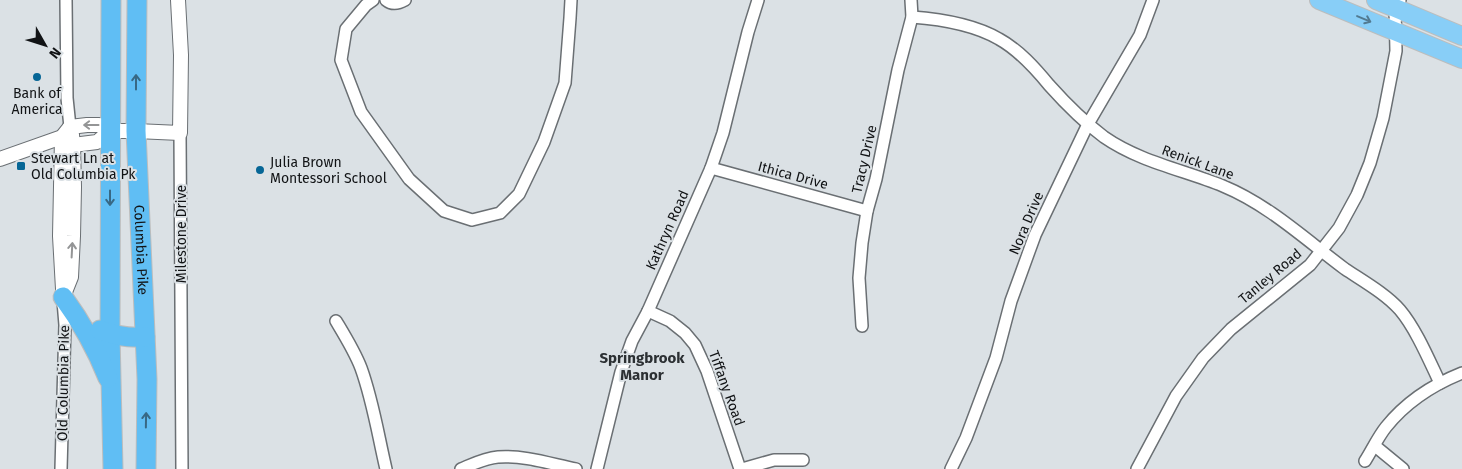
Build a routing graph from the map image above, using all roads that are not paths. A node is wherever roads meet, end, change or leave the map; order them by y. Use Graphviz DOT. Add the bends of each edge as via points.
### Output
graph roads {
  1 [pos="66,0"];
  2 [pos="111,0"];
  3 [pos="137,0"];
  4 [pos="178,0"];
  5 [pos="373,0"];
  6 [pos="386,0"];
  7 [pos="405,0"];
  8 [pos="570,0"];
  9 [pos="758,0"];
  10 [pos="911,0"];
  11 [pos="1153,0"];
  12 [pos="1319,0"];
  13 [pos="1376,0"];
  14 [pos="1397,4"];
  15 [pos="912,17"];
  16 [pos="1396,32"];
  17 [pos="1462,36"];
  18 [pos="1462,59"];
  19 [pos="1088,124"];
  20 [pos="136,131"];
  21 [pos="110,132"];
  22 [pos="180,133"];
  23 [pos="68,136"];
  24 [pos="0,158"];
  25 [pos="711,168"];
  26 [pos="867,211"];
  27 [pos="1321,251"];
  28 [pos="68,304"];
  29 [pos="648,311"];
  30 [pos="336,321"];
  31 [pos="862,326"];
  32 [pos="110,334"];
  33 [pos="145,337"];
  34 [pos="1462,372"];
  35 [pos="1440,383"];
  36 [pos="112,390"];
  37 [pos="1375,446"];
  38 [pos="803,460"];
  39 [pos="1365,461"];
  40 [pos="61,469"];
  41 [pos="113,469"];
  42 [pos="146,469"];
  43 [pos="182,469"];
  44 [pos="386,469"];
  45 [pos="461,469"];
  46 [pos="576,469"];
  47 [pos="598,469"];
  48 [pos="741,469"];
  49 [pos="951,469"];
  50 [pos="1137,469"];
  51 [pos="1403,469"];
  1 -- 23 [label="street, Old Columbia Pike"];
  2 -- 21 [label="highway"];
  20 -- 3 [label="highway, Columbia Pike, one-way"];
  4 -- 22 [label="street, Milestone Drive"];
  5 -- 8 [label="street" via="346,29 341,60 360,112 409,179 444,211 472,220 500,213 519,194 544,142 565,83"];
  6 -- 7 [label="street" via="397,4"];
  9 -- 25 [label="street, Kathryn Road"];
  10 -- 15 [label="street, Tracy Drive"];
  11 -- 19 [label="street, Nora Drive" via="1140,35"];
  12 -- 16 [label="main road, one-way"];
  13 -- 14 [label="main road"];
  14 -- 16 [label="street, Tanley Road"];
  14 -- 17 [label="main road"];
  15 -- 19 [label="street, Renick Lane" via="979,30 1000,39 1026,59"];
  15 -- 26 [label="street, Tracy Drive"];
  16 -- 18 [label="main road"];
  16 -- 27 [label="street, Tanley Road" via="1396,51 1383,118 1370,163 1339,228"];
  19 -- 27 [label="street, Renick Lane" via="1105,137 1148,159 1244,196"];
  19 -- 49 [label="street, Nora Drive" via="1034,236 1011,301 996,358"];
  20 -- 21 [label="street"];
  20 -- 22 [label="street"];
  20 -- 33 [label="highway, Columbia Pike"];
  21 -- 23 [label="street" via="100,125 87,125"];
  21 -- 32 [label="highway, one-way"];
  22 -- 43 [label="street, Milestone Drive"];
  23 -- 24 [label="street"];
  23 -- 28 [label="street, Old Columbia Pike" via="74,187"];
  25 -- 26 [label="street, Ithica Drive"];
  25 -- 29 [label="street, Kathryn Road"];
  26 -- 31 [label="street, Tracy Drive" via="859,278"];
  27 -- 35 [label="street, Renick Lane" via="1400,309"];
  27 -- 50 [label="street, Tanley Road" via="1310,265 1231,329 1204,358 1176,396"];
  28 -- 32 [label="highway" via="97,329"];
  28 -- 36 [label="highway" via="97,350"];
  28 -- 40 [label="street, Old Columbia Pike"];
  29 -- 47 [label="street, Kathryn Road" via="621,372"];
  29 -- 48 [label="street, Tiffany Road" via="670,322 694,345 707,371"];
  30 -- 44 [label="street" via="360,367"];
  32 -- 33 [label="highway"];
  32 -- 36 [label="highway"];
  42 -- 33 [label="highway, Columbia Pike, one-way"];
  34 -- 35 [label="street"];
  35 -- 37 [label="street" via="1424,391 1404,408 1385,428"];
  36 -- 41 [label="highway"];
  37 -- 39 [label="street"];
  37 -- 51 [label="street"];
  38 -- 48 [label="street" via="774,460"];
  45 -- 46 [label="street" via="497,457 521,458"];
}
